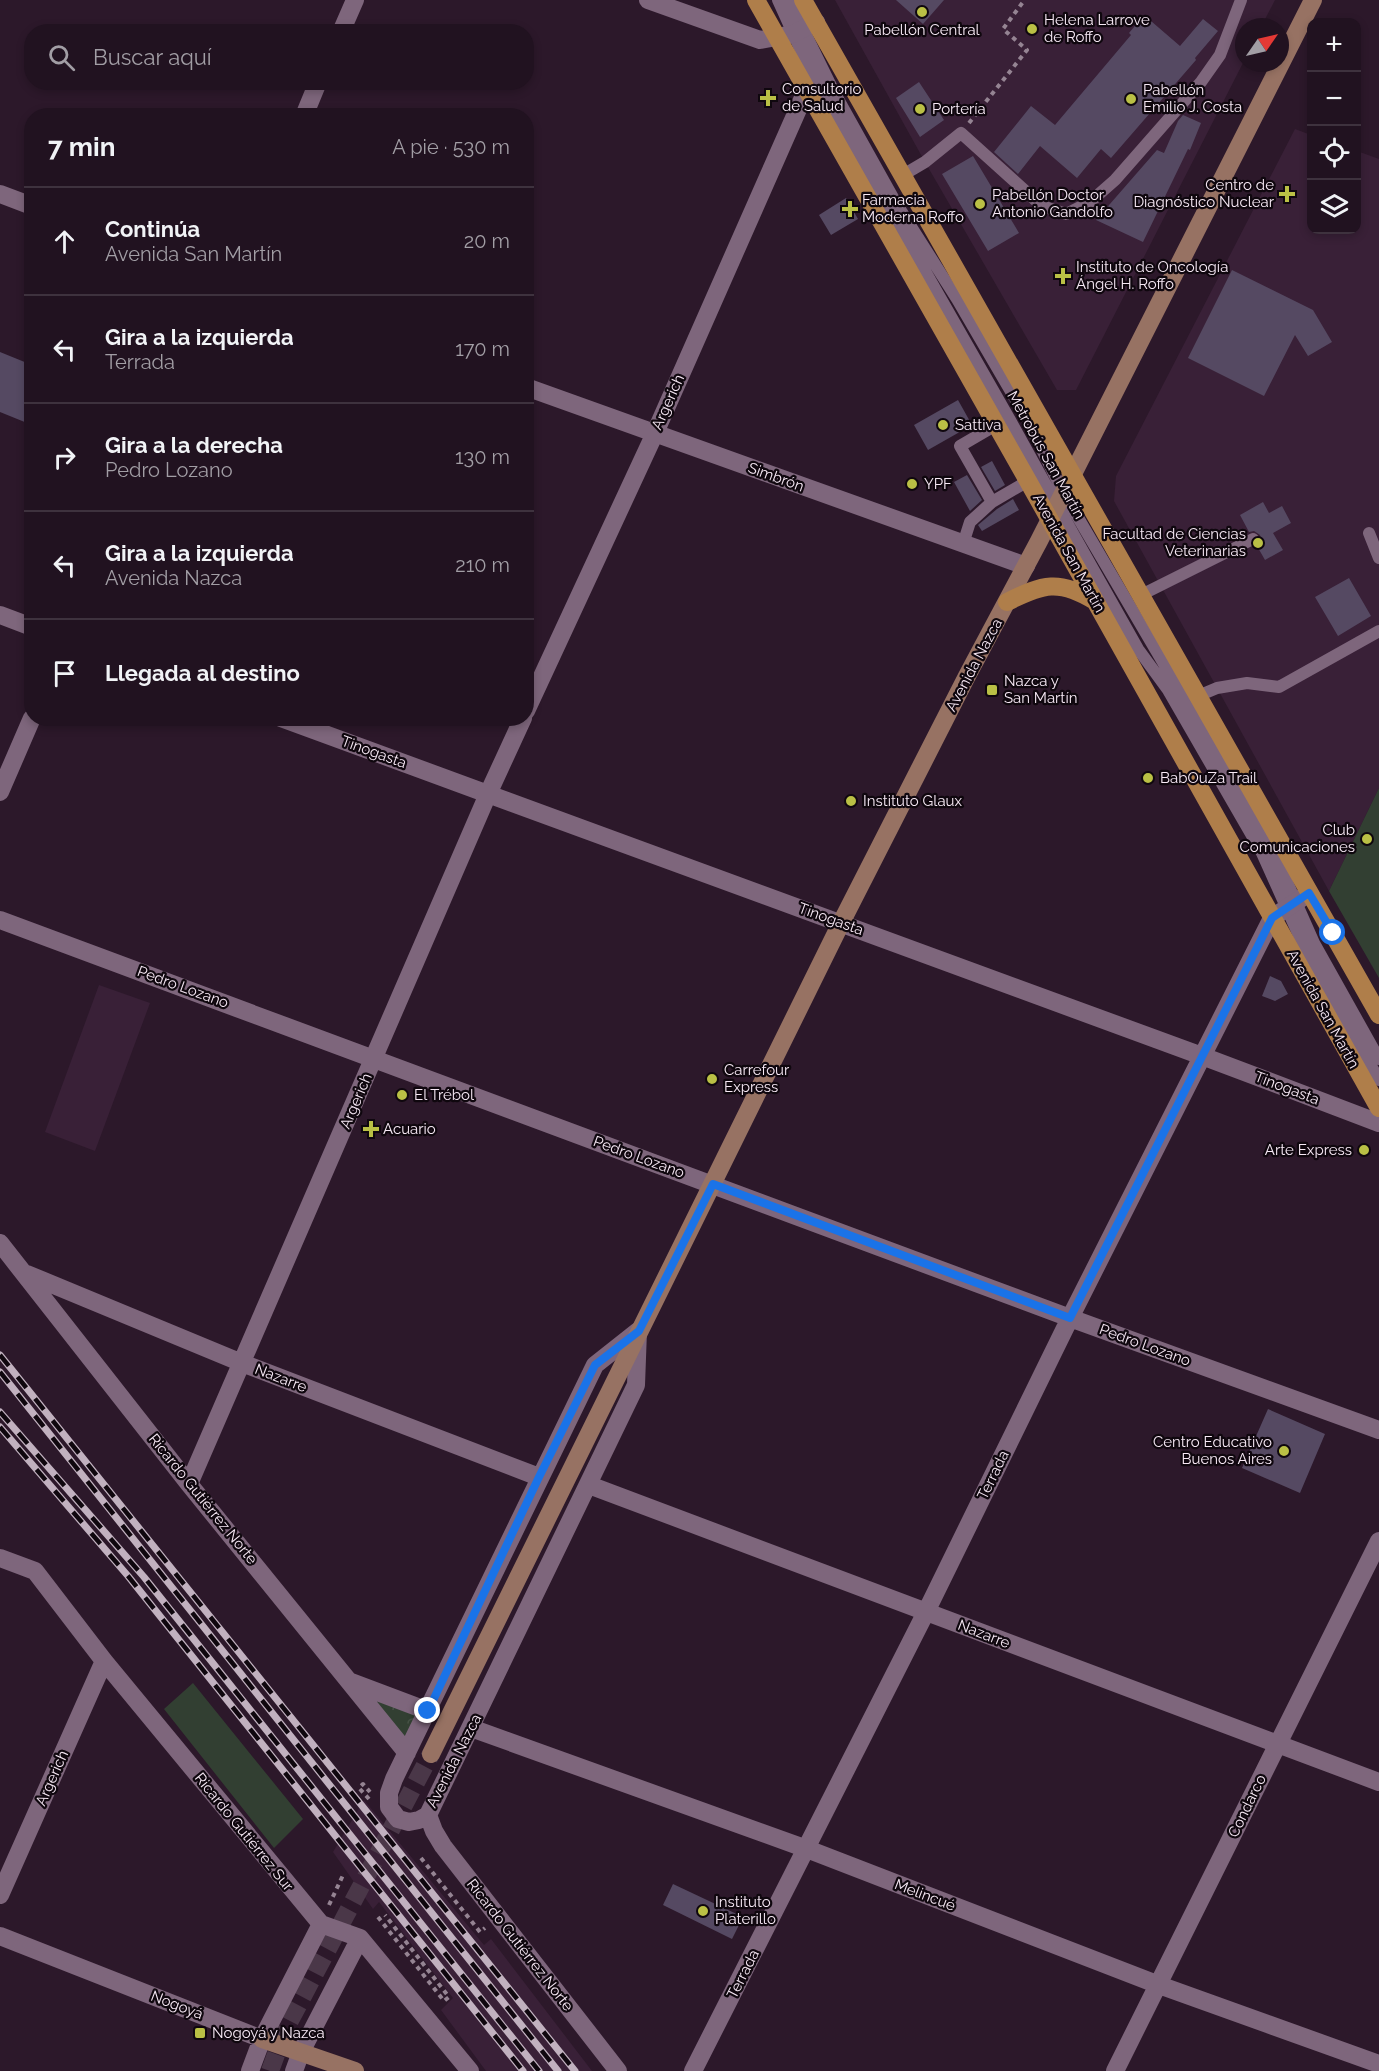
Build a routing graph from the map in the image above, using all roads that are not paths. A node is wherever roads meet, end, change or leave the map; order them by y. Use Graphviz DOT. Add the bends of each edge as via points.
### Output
graph roads {
  1 [pos="355,0"];
  2 [pos="648,0"];
  3 [pos="756,0"];
  4 [pos="778,0"];
  5 [pos="789,0"];
  6 [pos="803,0"];
  7 [pos="1241,0"];
  8 [pos="1313,0"];
  9 [pos="344,24"];
  10 [pos="797,30"];
  11 [pos="315,90"];
  12 [pos="806,91"];
  13 [pos="307,108"];
  14 [pos="903,175"];
  15 [pos="0,194"];
  16 [pos="24,203"];
  17 [pos="534,390"];
  18 [pos="996,425"];
  19 [pos="655,433"];
  20 [pos="1072,474"];
  21 [pos="1028,481"];
  22 [pos="992,502"];
  23 [pos="1056,505"];
  24 [pos="1369,533"];
  25 [pos="1253,539"];
  26 [pos="963,544"];
  27 [pos="1379,558"];
  28 [pos="1026,566"];
  29 [pos="1141,595"];
  30 [pos="1096,601"];
  31 [pos="1007,602"];
  32 [pos="0,615"];
  33 [pos="24,624"];
  34 [pos="1379,631"];
  35 [pos="534,694"];
  36 [pos="1198,696"];
  37 [pos="29,726"];
  38 [pos="303,726"];
  39 [pos="519,726"];
  40 [pos="0,792"];
  41 [pos="488,794"];
  42 [pos="1291,905"];
  43 [pos="0,920"];
  44 [pos="842,923"];
  45 [pos="1379,1015"];
  46 [pos="1202,1056"];
  47 [pos="375,1058"];
  48 [pos="1379,1059"];
  49 [pos="1379,1080"];
  50 [pos="1379,1108"];
  51 [pos="1379,1123"];
  52 [pos="713,1184"];
  53 [pos="0,1243"];
  54 [pos="26,1274"];
  55 [pos="1070,1318"];
  56 [pos="639,1331"];
  57 [pos="242,1363"];
  58 [pos="1379,1430"];
  59 [pos="539,1477"];
  60 [pos="189,1484"];
  61 [pos="589,1485"];
  62 [pos="1379,1541"];
  63 [pos="0,1558"];
  64 [pos="926,1612"];
  65 [pos="104,1661"];
  66 [pos="349,1681"];
  67 [pos="428,1711"];
  68 [pos="471,1728"];
  69 [pos="1277,1745"];
  70 [pos="407,1753"];
  71 [pos="431,1754"];
  72 [pos="1379,1782"];
  73 [pos="428,1815"];
  74 [pos="807,1849"];
  75 [pos="0,1895"];
  76 [pos="321,1924"];
  77 [pos="0,1936"];
  78 [pos="360,1938"];
  79 [pos="1159,1985"];
  80 [pos="262,2039"];
  81 [pos="301,2052"];
  82 [pos="1379,2064"];
  83 [pos="250,2071"];
  84 [pos="294,2071"];
  85 [pos="355,2071"];
  86 [pos="470,2071"];
  87 [pos="618,2071"];
  88 [pos="693,2071"];
  89 [pos="1115,2071"];
  1 -- 9 [label="street"];
  2 -- 10 [label="street" via="760,39"];
  3 -- 10 [label="main road, Avenida San Martín"];
  4 -- 10 [label="lane, Metrobús San Martín"];
  5 -- 10 [label="lane, Metrobús San Martín"];
  6 -- 10 [label="main road, Avenida San Martín"];
  7 -- 14 [label="lane" via="1220,55 1201,82 1090,202 1066,214 1042,206 961,133"];
  8 -- 20 [label="main road, Avenida Nazca"];
  10 -- 12 [label="main road, Avenida San Martín"];
  10 -- 14 [label="main road, Avenida San Martín"];
  10 -- 23 [label="lane, Metrobús San Martín" via="807,64"];
  11 -- 13 [label="street"];
  12 -- 18 [label="main road, Avenida San Martín"];
  12 -- 19 [label="street, Argerich"];
  14 -- 20 [label="main road, Avenida San Martín"];
  15 -- 16 [label="street"];
  17 -- 19 [label="street, Simbrón"];
  18 -- 21 [label="main road, Avenida San Martín"];
  18 -- 22 [label="lane" via="960,446"];
  19 -- 26 [label="street, Simbrón"];
  19 -- 35 [label="street, Argerich"];
  20 -- 23 [label="main road, Avenida Nazca"];
  20 -- 29 [label="main road, Avenida San Martín"];
  21 -- 22 [label="lane"];
  21 -- 23 [label="main road, Avenida San Martín"];
  22 -- 26 [label="lane" via="970,522"];
  23 -- 28 [label="main road, Avenida Nazca"];
  23 -- 30 [label="main road, Avenida San Martín"];
  23 -- 42 [label="lane, Metrobús San Martín"];
  24 -- 27 [label="lane"];
  25 -- 29 [label="lane"];
  26 -- 28 [label="street, Simbrón"];
  28 -- 31 [label="main road, Avenida Nazca"];
  29 -- 36 [label="main road, Avenida San Martín"];
  30 -- 31 [label="main road" via="1067,587 1049,586"];
  30 -- 42 [label="main road, Avenida San Martín"];
  31 -- 44 [label="main road, Avenida Nazca"];
  32 -- 33 [label="street"];
  34 -- 36 [label="lane" via="1279,687 1247,682"];
  36 -- 42 [label="main road, Avenida San Martín"];
  37 -- 40 [label="street"];
  38 -- 41 [label="street, Tinogasta"];
  39 -- 41 [label="street, Argerich"];
  41 -- 44 [label="street, Tinogasta"];
  41 -- 47 [label="street, Argerich"];
  42 -- 45 [label="main road, Avenida San Martín"];
  42 -- 46 [label="street, Terrada"];
  42 -- 48 [label="lane, Metrobús San Martín"];
  42 -- 49 [label="lane, Metrobús San Martín" via="1305,949"];
  42 -- 50 [label="main road, Avenida San Martín"];
  43 -- 47 [label="street, Pedro Lozano"];
  44 -- 46 [label="street, Tinogasta"];
  44 -- 52 [label="main road, Avenida Nazca"];
  46 -- 51 [label="street, Tinogasta"];
  46 -- 55 [label="street, Terrada"];
  47 -- 52 [label="street, Pedro Lozano"];
  47 -- 57 [label="street, Argerich"];
  52 -- 55 [label="street, Pedro Lozano"];
  52 -- 56 [label="main road, Avenida Nazca"];
  53 -- 54 [label="street, Ricardo Gutiérrez Norte"];
  54 -- 57 [label="street, Nazarre"];
  54 -- 60 [label="street, Ricardo Gutiérrez Norte"];
  55 -- 58 [label="street, Pedro Lozano"];
  55 -- 64 [label="street, Terrada"];
  56 -- 59 [label="street, Avenida Nazca" via="595,1365"];
  56 -- 61 [label="street, Avenida Nazca" via="636,1385"];
  56 -- 71 [label="main road, Avenida Nazca"];
  57 -- 59 [label="street, Nazarre"];
  57 -- 60 [label="street, Argerich"];
  59 -- 67 [label="street, Avenida Nazca"];
  60 -- 66 [label="street, Ricardo Gutiérrez Norte"];
  61 -- 64 [label="street, Nazarre"];
  61 -- 68 [label="street, Avenida Nazca"];
  62 -- 69 [label="street, Condarco"];
  63 -- 65 [label="street, Ricardo Gutiérrez Sur" via="35,1571"];
  64 -- 69 [label="street, Nazarre"];
  64 -- 74 [label="street, Terrada"];
  65 -- 75 [label="street, Argerich"];
  65 -- 76 [label="street, Ricardo Gutiérrez Sur"];
  66 -- 67 [label="street"];
  66 -- 70 [label="street, Ricardo Gutiérrez Norte"];
  67 -- 70 [label="street, Avenida Nazca"];
  68 -- 73 [label="street, Avenida Nazca"];
  68 -- 74 [label="street, Melincué"];
  69 -- 72 [label="street, Nazarre"];
  69 -- 79 [label="street, Condarco"];
  70 -- 73 [label="street, Avenida Nazca" via="391,1786 389,1807 398,1819 409,1822"];
  73 -- 87 [label="street, Ricardo Gutiérrez Norte" via="443,1846"];
  74 -- 79 [label="street, Melincué"];
  74 -- 88 [label="street, Terrada"];
  76 -- 78 [label="street"];
  76 -- 80 [label="street"];
  77 -- 80 [label="street, Nogoyá"];
  78 -- 81 [label="street"];
  78 -- 86 [label="street"];
  79 -- 82 [label="street, Melincué"];
  79 -- 89 [label="street, Condarco"];
  80 -- 81 [label="main road, Nogoyá"];
  80 -- 83 [label="street"];
  81 -- 84 [label="street"];
  81 -- 85 [label="main road, Nogoyá"];
}
